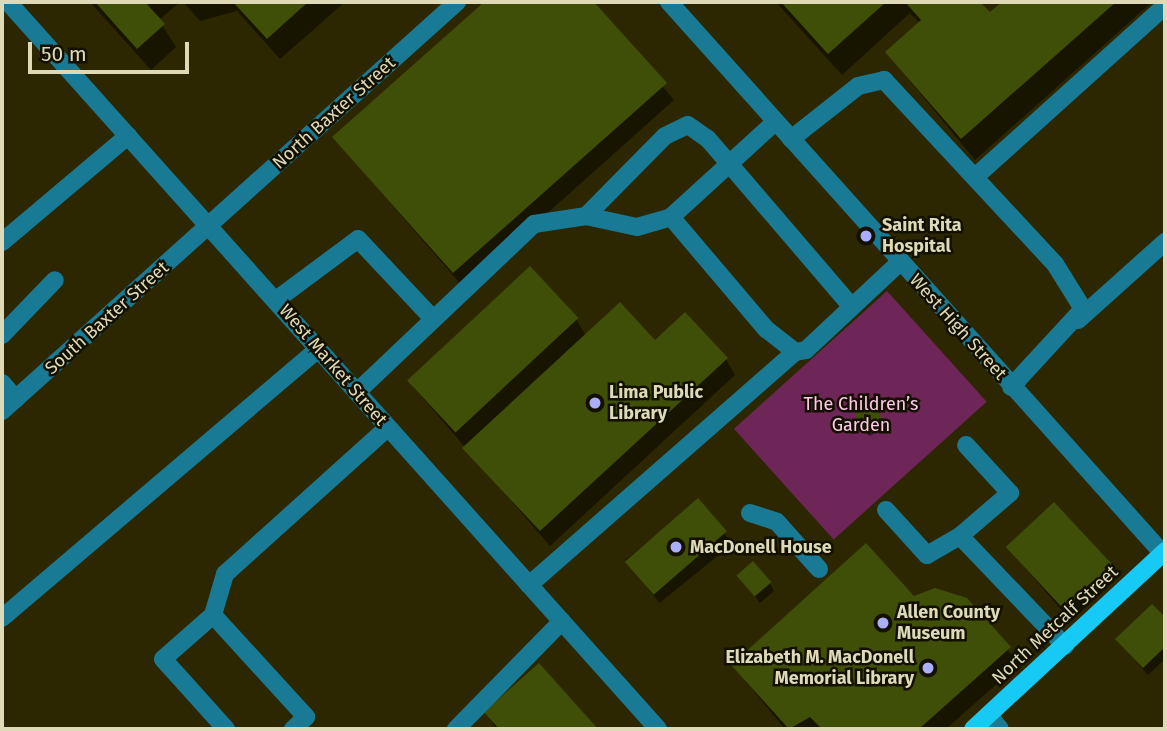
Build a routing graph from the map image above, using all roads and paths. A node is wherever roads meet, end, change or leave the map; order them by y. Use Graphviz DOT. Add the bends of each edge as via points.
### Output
graph roads {
  1 [pos="8,2"];
  2 [pos="457,2"];
  3 [pos="669,2"];
  4 [pos="1165,6"];
  5 [pos="775,122"];
  6 [pos="128,136"];
  7 [pos="791,139"];
  8 [pos="729,164"];
  9 [pos="975,177"];
  10 [pos="586,216"];
  11 [pos="671,217"];
  12 [pos="212,225"];
  13 [pos="2,242"];
  14 [pos="1165,242"];
  15 [pos="900,262"];
  16 [pos="55,280"];
  17 [pos="276,300"];
  18 [pos="852,307"];
  19 [pos="433,319"];
  20 [pos="1078,320"];
  21 [pos="2,335"];
  22 [pos="318,349"];
  23 [pos="795,352"];
  24 [pos="2,383"];
  25 [pos="1011,387"];
  26 [pos="357,392"];
  27 [pos="16,399"];
  28 [pos="2,411"];
  29 [pos="388,427"];
  30 [pos="966,445"];
  31 [pos="886,510"];
  32 [pos="750,513"];
  33 [pos="960,536"];
  34 [pos="1164,553"];
  35 [pos="819,569"];
  36 [pos="528,585"];
  37 [pos="213,615"];
  38 [pos="2,618"];
  39 [pos="562,621"];
  40 [pos="1065,646"];
  41 [pos="988,715"];
  42 [pos="226,729"];
  43 [pos="293,729"];
  44 [pos="456,729"];
  45 [pos="658,729"];
  46 [pos="973,729"];
  47 [pos="1000,729"];
  1 -- 6 [label="street, West Market Street"];
  2 -- 12 [label="street, North Baxter Street"];
  3 -- 5 [label="street, West High Street"];
  4 -- 9 [label="street"];
  5 -- 7 [label="street, West High Street"];
  5 -- 8 [label="street"];
  6 -- 12 [label="street, West Market Street"];
  6 -- 13 [label="street"];
  7 -- 9 [label="street" via="858,86 884,80"];
  7 -- 15 [label="street, West High Street"];
  8 -- 10 [label="street" via="695,128 681,127"];
  8 -- 11 [label="street"];
  8 -- 18 [label="street"];
  9 -- 20 [label="street" via="1082,298"];
  10 -- 11 [label="street" via="637,227"];
  10 -- 19 [label="street" via="534,225"];
  11 -- 23 [label="street" via="766,329"];
  12 -- 17 [label="street, West Market Street"];
  12 -- 27 [label="street, South Baxter Street"];
  14 -- 20 [label="street"];
  15 -- 18 [label="street"];
  15 -- 25 [label="street, West High Street"];
  16 -- 21 [label="street"];
  17 -- 19 [label="street" via="358,239"];
  17 -- 22 [label="street, West Market Street"];
  18 -- 23 [label="street"];
  19 -- 26 [label="street"];
  20 -- 25 [label="street"];
  22 -- 26 [label="street, West Market Street"];
  22 -- 38 [label="street"];
  23 -- 36 [label="street"];
  24 -- 27 [label="street"];
  25 -- 34 [label="street, West High Street"];
  26 -- 29 [label="street, West Market Street"];
  27 -- 28 [label="street, South Baxter Street"];
  29 -- 36 [label="street, West Market Street"];
  29 -- 37 [label="street" via="225,574"];
  30 -- 33 [label="street" via="1010,492"];
  31 -- 33 [label="street" via="927,555"];
  32 -- 35 [label="street" via="777,522"];
  33 -- 40 [label="street"];
  34 -- 40 [label="main road, North Metcalf Street"];
  36 -- 39 [label="street, West Market Street"];
  37 -- 42 [label="street" via="163,659"];
  37 -- 43 [label="street" via="306,717"];
  39 -- 44 [label="street"];
  39 -- 45 [label="street, West Market Street"];
  40 -- 41 [label="main road, North Metcalf Street"];
  41 -- 46 [label="main road, North Metcalf Street"];
  41 -- 47 [label="street"];
}
